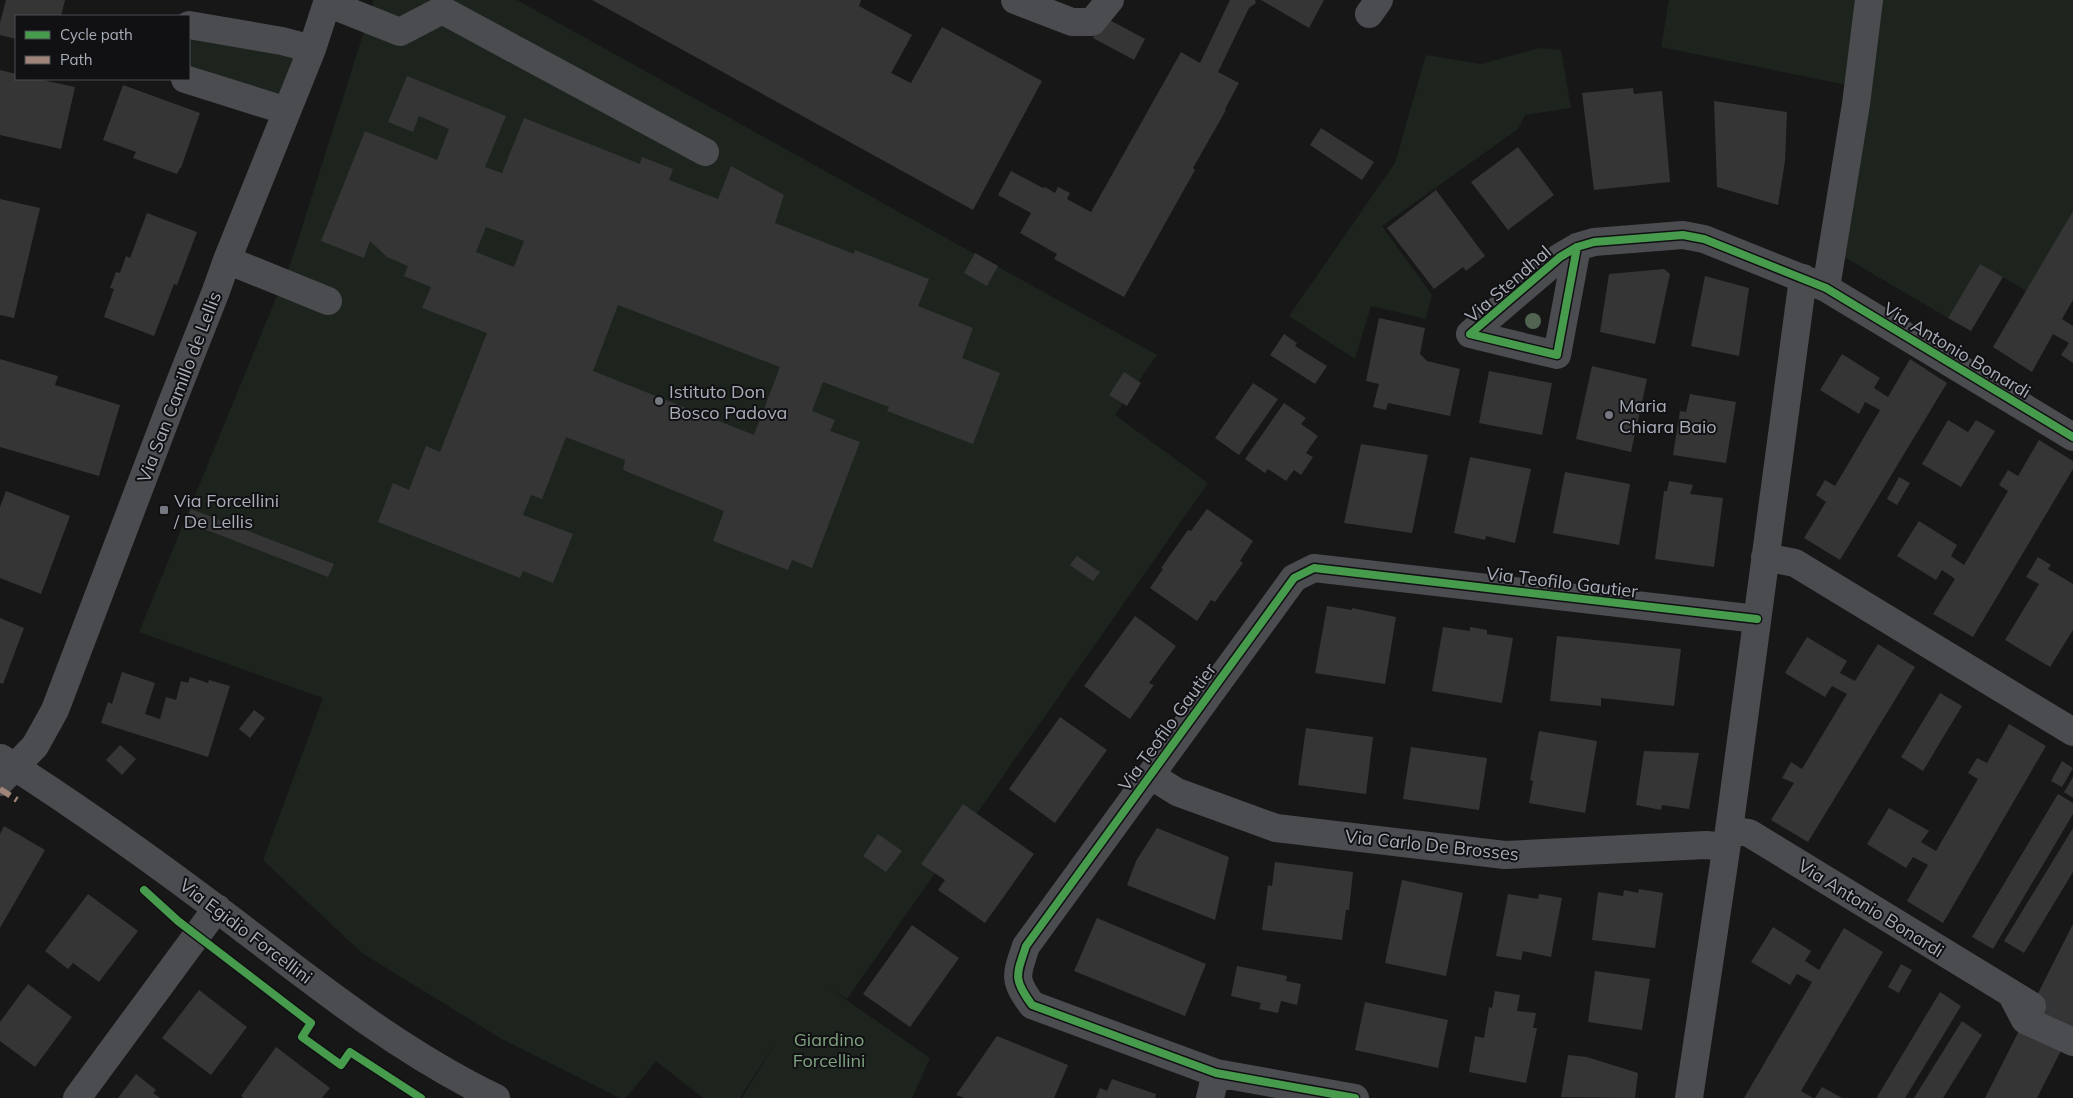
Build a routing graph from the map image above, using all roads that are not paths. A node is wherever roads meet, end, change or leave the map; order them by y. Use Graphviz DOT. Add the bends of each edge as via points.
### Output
graph roads {
  1 [pos="1015,0"];
  2 [pos="1110,0"];
  3 [pos="1869,0"];
  4 [pos="328,2"];
  5 [pos="190,25"];
  6 [pos="312,50"];
  7 [pos="188,80"];
  8 [pos="287,111"];
  9 [pos="705,152"];
  10 [pos="1577,247"];
  11 [pos="227,260"];
  12 [pos="1815,283"];
  13 [pos="328,301"];
  14 [pos="2073,436"];
  15 [pos="1765,557"];
  16 [pos="1757,620"];
  17 [pos="2073,732"];
  18 [pos="5,769"];
  19 [pos="1150,775"];
  20 [pos="1727,838"];
  21 [pos="216,908"];
  22 [pos="2073,1042"];
  23 [pos="1213,1085"];
  24 [pos="77,1098"];
  25 [pos="496,1098"];
  26 [pos="1355,1098"];
  27 [pos="1689,1098"];
  1 -- 2 [label="street" via="1072,22 1092,22"];
  3 -- 12 [label="street" via="1856,104"];
  4 -- 6 [label="street, Via San Camillo de Lellis"];
  4 -- 9 [label="street" via="400,32 442,10"];
  5 -- 6 [label="street" via="282,41"];
  6 -- 8 [label="street, Via San Camillo de Lellis"];
  7 -- 8 [label="street"];
  8 -- 11 [label="street, Via San Camillo de Lellis"];
  10 -- 12 [label="street, Via Stendhal" via="1594,242 1683,236 1704,239"];
  11 -- 13 [label="street"];
  11 -- 18 [label="street, Via San Camillo de Lellis" via="55,710 35,746"];
  12 -- 14 [label="street, Via Antonio Bonardi"];
  12 -- 15 [label="street"];
  15 -- 16 [label="street"];
  15 -- 17 [label="street" via="1795,563"];
  16 -- 19 [label="street, Via Teofilo Gautier" via="1314,568 1294,578"];
  16 -- 20 [label="street"];
  18 -- 21 [label="street, Via Egidio Forcellini" via="89,816"];
  19 -- 20 [label="street, Via Carlo De Brosses" via="1177,792 1276,828 1505,855 1706,845"];
  19 -- 23 [label="street, Via Teofilo Gautier" via="1026,946 1018,982 1032,1006"];
  20 -- 22 [label="street, Via Antonio Bonardi" via="1749,833 2021,1000 2025,1020"];
  20 -- 27 [label="street"];
  21 -- 24 [label="street"];
  21 -- 25 [label="street, Via Egidio Forcellini" via="345,1006"];
  23 -- 26 [label="street, Via Teofilo Gautier"];
}
